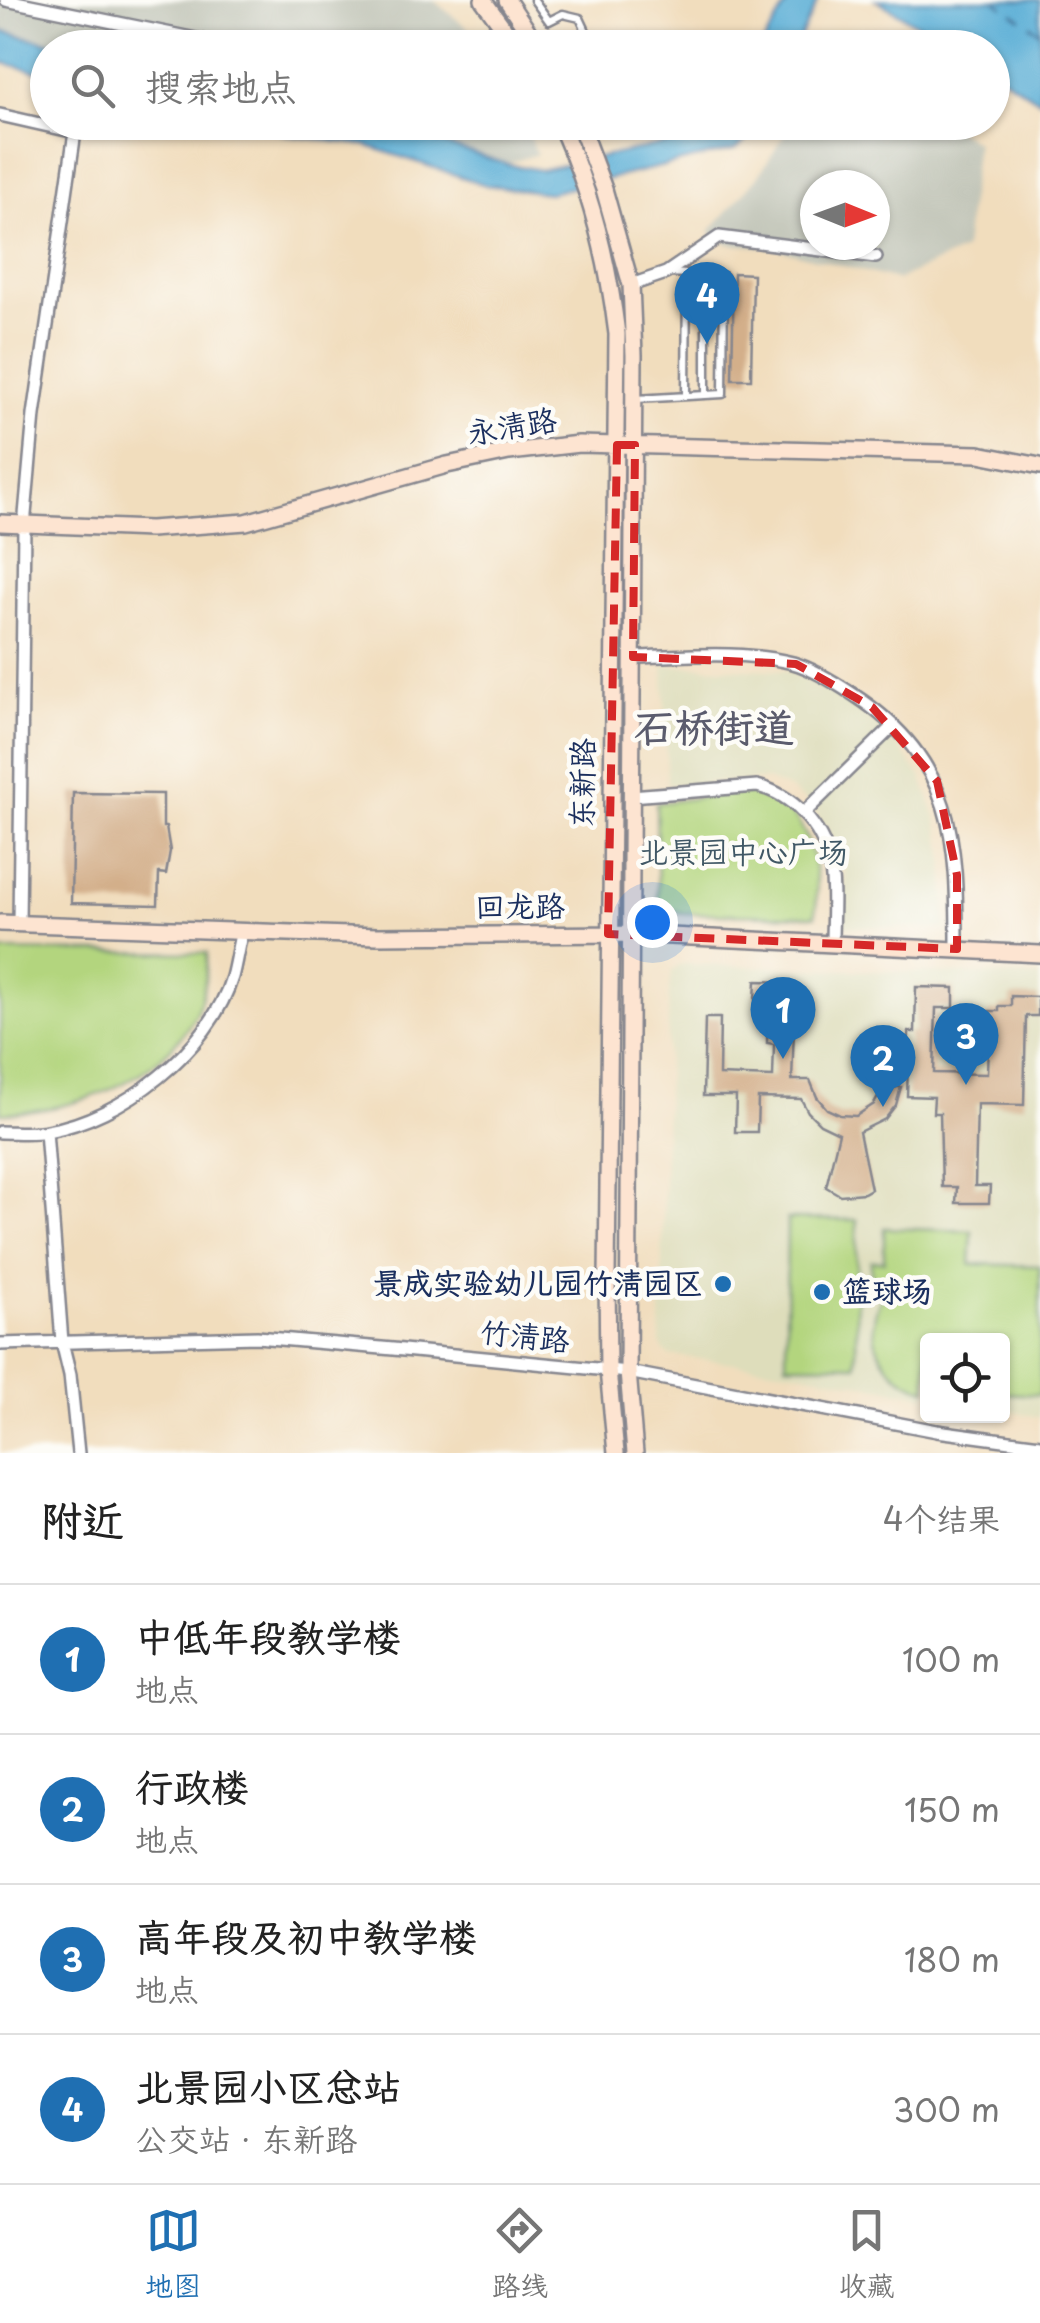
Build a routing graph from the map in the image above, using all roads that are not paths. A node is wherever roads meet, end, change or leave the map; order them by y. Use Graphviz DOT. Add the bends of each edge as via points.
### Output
graph roads {
  1 [pos="6,0"];
  2 [pos="483,0"];
  3 [pos="508,0"];
  4 [pos="534,0"];
  5 [pos="152,30"];
  6 [pos="505,30"];
  7 [pos="527,30"];
  8 [pos="586,30"];
  9 [pos="0,115"];
  10 [pos="30,122"];
  11 [pos="74,140"];
  12 [pos="573,140"];
  13 [pos="580,140"];
  14 [pos="582,152"];
  15 [pos="595,190"];
  16 [pos="800,247"];
  17 [pos="666,273"];
  18 [pos="687,274"];
  19 [pos="706,275"];
  20 [pos="630,284"];
  21 [pos="686,394"];
  22 [pos="706,394"];
  23 [pos="634,399"];
  24 [pos="618,445"];
  25 [pos="635,446"];
  26 [pos="1040,466"];
  27 [pos="0,523"];
  28 [pos="24,526"];
  29 [pos="633,657"];
  30 [pos="893,726"];
  31 [pos="630,796"];
  32 [pos="804,813"];
  33 [pos="0,923"];
  34 [pos="19,924"];
  35 [pos="242,931"];
  36 [pos="608,934"];
  37 [pos="629,934"];
  38 [pos="832,943"];
  39 [pos="957,950"];
  40 [pos="1040,954"];
  41 [pos="46,1131"];
  42 [pos="0,1132"];
  43 [pos="62,1342"];
  44 [pos="0,1344"];
  45 [pos="608,1370"];
  46 [pos="628,1372"];
  47 [pos="1040,1445"];
  48 [pos="78,1453"];
  49 [pos="616,1453"];
  50 [pos="635,1453"];
  1 -- 5 [label="street"];
  2 -- 6 [label="main road"];
  3 -- 7 [label="main road"];
  4 -- 8 [label="lane" via="549,21 563,14 580,18"];
  9 -- 10 [label="street"];
  11 -- 28 [label="street"];
  12 -- 14 [label="main road, 东新路"];
  13 -- 14 [label="main road, 东新路"];
  14 -- 15 [label="main road, 东新路"];
  15 -- 20 [label="main road, 东新路"];
  15 -- 24 [label="main road, 东新路" via="612,287"];
  16 -- 17 [label="street" via="720,237"];
  17 -- 18 [label="lane"];
  17 -- 20 [label="street"];
  18 -- 19 [label="lane"];
  18 -- 21 [label="lane"];
  19 -- 22 [label="lane"];
  19 -- 22 [label="lane" via="724,276 723,394"];
  20 -- 23 [label="main road, 东新路"];
  21 -- 22 [label="lane"];
  21 -- 23 [label="lane"];
  23 -- 25 [label="main road, 东新路"];
  24 -- 25 [label="main road, 永清路"];
  24 -- 28 [label="main road, 永清路" via="494,455 246,522 167,529"];
  24 -- 36 [label="main road, 东新路"];
  25 -- 26 [label="main road, 永清路" via="980,454"];
  25 -- 29 [label="main road, 东新路"];
  27 -- 28 [label="main road, 永清路"];
  28 -- 34 [label="street"];
  29 -- 30 [label="street" via="796,664 839,684"];
  29 -- 31 [label="main road, 东新路"];
  30 -- 32 [label="street"];
  30 -- 39 [label="street" via="936,781 957,875"];
  31 -- 32 [label="street" via="757,786"];
  31 -- 37 [label="main road, 东新路"];
  32 -- 38 [label="street" via="830,862"];
  33 -- 34 [label="main road, 回龙路"];
  34 -- 35 [label="main road, 回龙路"];
  35 -- 36 [label="main road, 回龙路"];
  35 -- 41 [label="street" via="232,980 186,1052 113,1108"];
  36 -- 37 [label="main road, 回龙路"];
  36 -- 45 [label="main road, 东新路"];
  37 -- 38 [label="main road, 回龙路"];
  37 -- 46 [label="main road, 东新路"];
  38 -- 39 [label="main road, 回龙路"];
  39 -- 40 [label="main road, 回龙路"];
  41 -- 42 [label="street"];
  41 -- 43 [label="street"];
  43 -- 44 [label="street, 竹清路"];
  43 -- 45 [label="street, 竹清路" via="256,1337"];
  43 -- 48 [label="street"];
  45 -- 46 [label="street, 竹清路"];
  45 -- 49 [label="main road, 东新路"];
  46 -- 47 [label="street, 竹清路"];
  46 -- 50 [label="main road, 东新路"];
}
